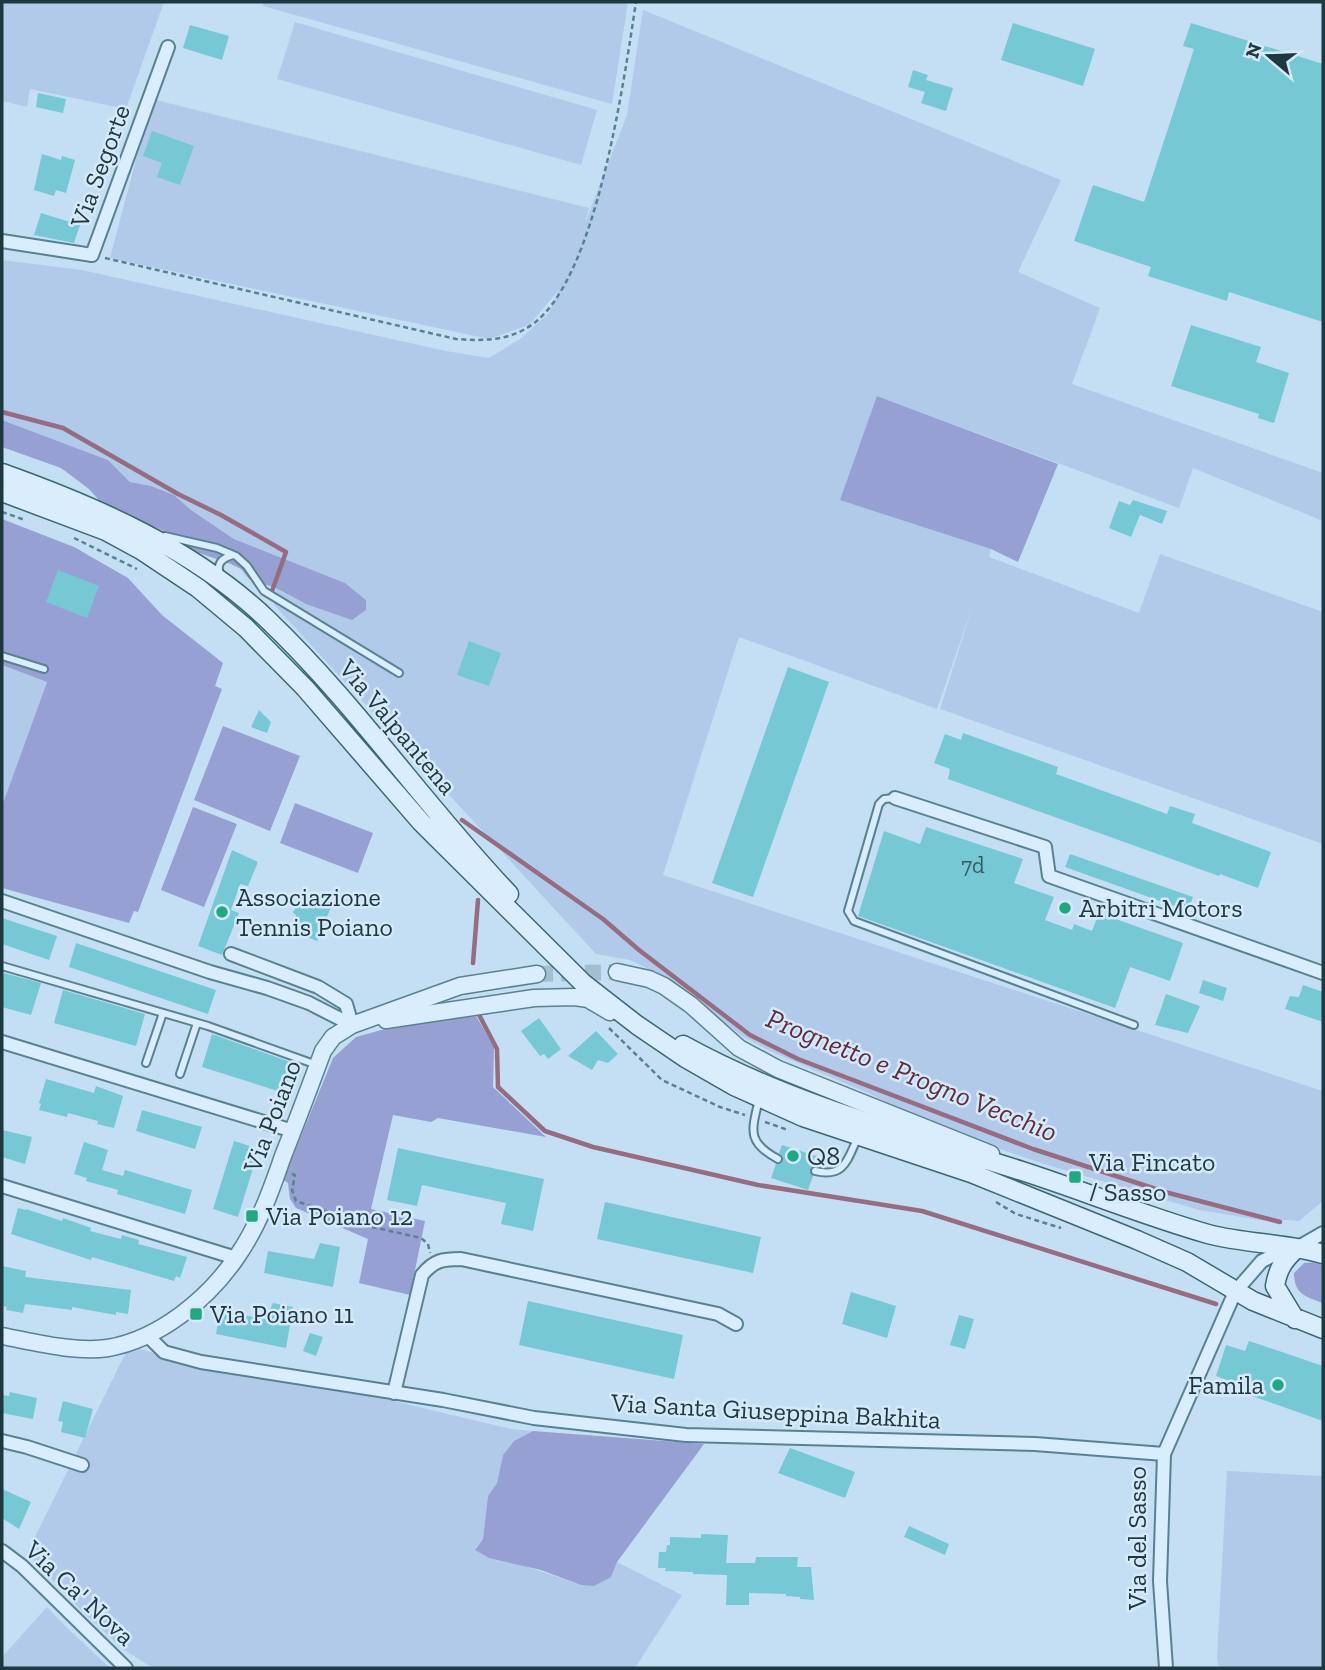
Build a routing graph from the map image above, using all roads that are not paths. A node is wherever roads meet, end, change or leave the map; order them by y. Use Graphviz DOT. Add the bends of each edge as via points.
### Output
graph roads {
  1 [pos="168,47"];
  2 [pos="2,241"];
  3 [pos="2,472"];
  4 [pos="2,492"];
  5 [pos="143,532"];
  6 [pos="233,555"];
  7 [pos="225,585"];
  8 [pos="2,656"];
  9 [pos="44,669"];
  10 [pos="399,673"];
  11 [pos="895,798"];
  12 [pos="2,901"];
  13 [pos="231,954"];
  14 [pos="2,966"];
  15 [pos="617,972"];
  16 [pos="1323,973"];
  17 [pos="537,974"];
  18 [pos="163,1013"];
  19 [pos="197,1023"];
  20 [pos="352,1025"];
  21 [pos="1133,1025"];
  22 [pos="2,1042"];
  23 [pos="687,1059"];
  24 [pos="146,1063"];
  25 [pos="318,1065"];
  26 [pos="180,1074"];
  27 [pos="759,1097"];
  28 [pos="293,1130"];
  29 [pos="859,1136"];
  30 [pos="778,1159"];
  31 [pos="815,1171"];
  32 [pos="1054,1181"];
  33 [pos="2,1186"];
  34 [pos="1323,1233"];
  35 [pos="1297,1248"];
  36 [pos="1323,1254"];
  37 [pos="236,1258"];
  38 [pos="1235,1292"];
  39 [pos="1295,1319"];
  40 [pos="736,1324"];
  41 [pos="1323,1329"];
  42 [pos="147,1335"];
  43 [pos="2,1336"];
  44 [pos="394,1393"];
  45 [pos="2,1441"];
  46 [pos="1164,1454"];
  47 [pos="82,1465"];
  48 [pos="2,1551"];
  49 [pos="126,1668"];
  50 [pos="1166,1668"];
  1 -- 2 [label="street, Via Segorte" via="92,255"];
  3 -- 5 [label="main road, Via Valpantena"];
  4 -- 23 [label="main road, Via Valpantena" via="106,531 198,588 246,628 305,688 421,822 583,983"];
  5 -- 6 [label="lane"];
  5 -- 7 [label="main road, Via Valpantena"];
  6 -- 7 [label="lane" via="219,566"];
  6 -- 10 [label="lane" via="264,591"];
  7 -- 32 [label="main road, Via Valpantena" via="268,620 324,679 468,851 573,960 639,1015 685,1046 758,1081 857,1119"];
  8 -- 9 [label="lane"];
  11 -- 16 [label="street" via="1045,847 1049,876"];
  11 -- 21 [label="lane" via="879,804 848,911 854,921"];
  12 -- 20 [label="street" via="267,988"];
  13 -- 20 [label="street" via="318,987 346,1004"];
  14 -- 18 [label="lane"];
  15 -- 32 [label="street" via="664,986 740,1048 778,1069"];
  17 -- 20 [label="street, Via Poiano" via="460,986"];
  18 -- 19 [label="lane"];
  18 -- 24 [label="lane"];
  19 -- 25 [label="lane"];
  19 -- 26 [label="lane"];
  20 -- 23 [label="street" via="534,998 575,997 599,1004 662,1051"];
  20 -- 25 [label="street, Via Poiano" via="333,1037"];
  22 -- 28 [label="street"];
  23 -- 27 [label="main road, Via Valpantena"];
  25 -- 28 [label="street, Via Poiano"];
  27 -- 29 [label="main road, Via Valpantena"];
  27 -- 30 [label="lane" via="754,1141"];
  28 -- 37 [label="street, Via Poiano" via="264,1209"];
  29 -- 31 [label="lane" via="843,1168 835,1173"];
  29 -- 38 [label="main road, Via Valpantena" via="971,1173 1136,1240 1187,1262"];
  32 -- 35 [label="main road, Via Valpantena" via="1210,1234"];
  33 -- 37 [label="street"];
  34 -- 35 [label="street, Via del Sasso"];
  35 -- 36 [label="main road, Via Valpantena"];
  35 -- 38 [label="street, Via del Sasso" via="1262,1261"];
  35 -- 39 [label="main road" via="1283,1260 1275,1286"];
  37 -- 42 [label="street, Via Poiano" via="199,1300"];
  38 -- 39 [label="main road, Via Valpantena"];
  38 -- 46 [label="street, Via del Sasso"];
  39 -- 41 [label="main road, Via Valpantena"];
  40 -- 44 [label="street" via="718,1314 461,1259 442,1259 422,1275"];
  42 -- 43 [label="street, Via Poiano" via="107,1348 64,1347"];
  42 -- 44 [label="street, Via Santa Giuseppina Bakhita" via="164,1352 201,1362"];
  44 -- 46 [label="street, Via Santa Giuseppina Bakhita" via="534,1418 686,1435 1035,1444"];
  45 -- 47 [label="street"];
  46 -- 50 [label="street, Via del Sasso" via="1160,1581"];
  48 -- 49 [label="street, Via Ca' Nova"];
}
